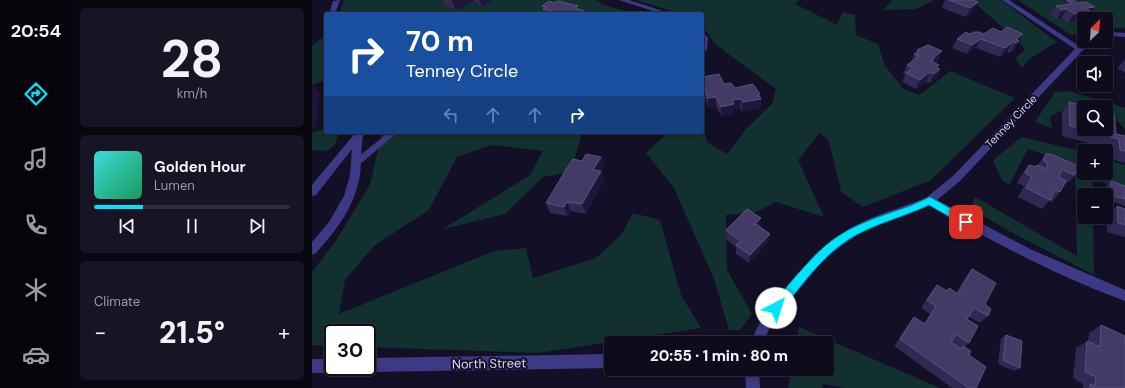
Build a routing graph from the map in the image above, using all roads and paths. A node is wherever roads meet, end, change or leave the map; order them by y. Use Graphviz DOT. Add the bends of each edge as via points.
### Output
graph roads {
  1 [pos="337,0"];
  2 [pos="622,0"];
  3 [pos="1005,0"];
  4 [pos="332,12"];
  5 [pos="662,12"];
  6 [pos="1113,34"];
  7 [pos="1125,35"];
  8 [pos="1079,49"];
  9 [pos="359,134"];
  10 [pos="392,134"];
  11 [pos="356,163"];
  12 [pos="312,192"];
  13 [pos="930,201"];
  14 [pos="312,250"];
  15 [pos="1125,296"];
  16 [pos="759,336"];
  17 [pos="604,361"];
  18 [pos="312,366"];
  19 [pos="324,366"];
  20 [pos="376,366"];
  21 [pos="752,376"];
  22 [pos="753,388"];
  1 -- 4 [label="street"];
  2 -- 5 [label="street"];
  3 -- 8 [label="street"];
  6 -- 7 [label="street"];
  8 -- 13 [label="street, Tenney Circle" via="957,178"];
  9 -- 11 [label="street"];
  9 -- 12 [label="street"];
  10 -- 11 [label="lane"];
  11 -- 14 [label="street" via="347,202 336,221"];
  13 -- 15 [label="street" via="1037,259"];
  13 -- 16 [label="street, Tenney Circle" via="875,221 835,244 811,266 768,318"];
  17 -- 20 [label="street, North Street"];
  18 -- 19 [label="street"];
  21 -- 22 [label="street"];
}
